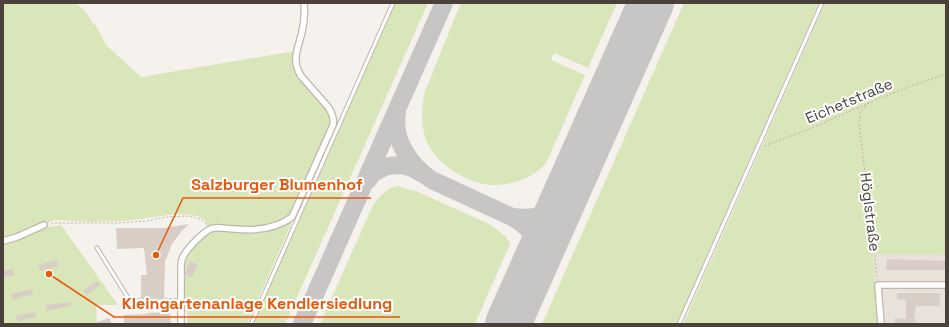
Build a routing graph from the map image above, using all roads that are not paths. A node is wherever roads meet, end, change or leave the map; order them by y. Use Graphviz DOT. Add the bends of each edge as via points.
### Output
graph roads {
  1 [pos="304,3"];
  2 [pos="393,3"];
  3 [pos="822,3"];
  4 [pos="295,218"];
  5 [pos="44,225"];
  6 [pos="3,241"];
  7 [pos="97,248"];
  8 [pos="946,285"];
  9 [pos="181,301"];
  10 [pos="181,324"];
  11 [pos="251,324"];
  12 [pos="680,324"];
  13 [pos="881,324"];
  1 -- 4 [label="street" via="304,24 296,53 296,64 301,76 329,108 334,121"];
  2 -- 4 [label="lane"];
  3 -- 12 [label="lane"];
  4 -- 9 [label="street" via="257,230 212,228 204,233 193,243 181,261"];
  4 -- 11 [label="lane"];
  5 -- 6 [label="street"];
  7 -- 9 [label="lane" via="130,301"];
  8 -- 13 [label="street" via="878,285"];
  9 -- 10 [label="street"];
}
